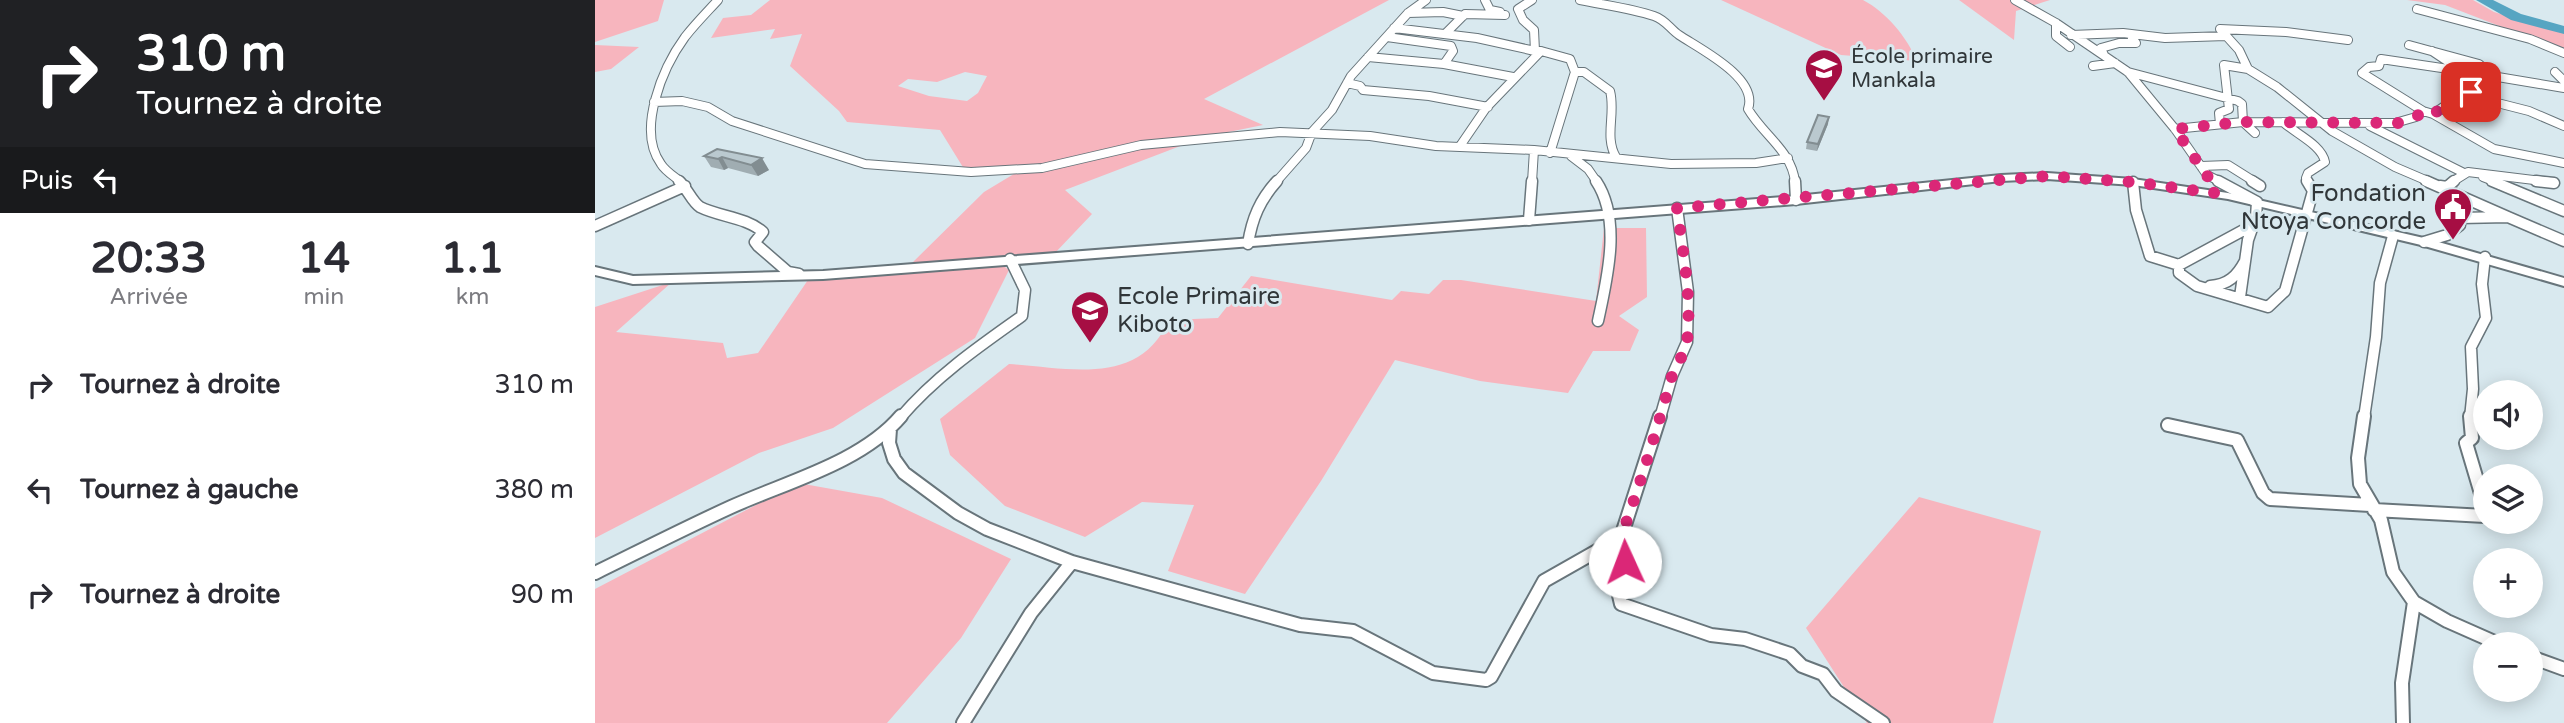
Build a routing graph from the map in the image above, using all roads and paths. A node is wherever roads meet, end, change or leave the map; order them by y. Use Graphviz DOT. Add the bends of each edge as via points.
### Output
graph roads {
  1 [pos="718,0"];
  2 [pos="1426,0"];
  3 [pos="1485,0"];
  4 [pos="1532,0"];
  5 [pos="1580,0"];
  6 [pos="2015,0"];
  7 [pos="2417,9"];
  8 [pos="1408,13"];
  9 [pos="1505,15"];
  10 [pos="1463,16"];
  11 [pos="1523,20"];
  12 [pos="2056,23"];
  13 [pos="1394,28"];
  14 [pos="1445,34"];
  15 [pos="2071,35"];
  16 [pos="2130,35"];
  17 [pos="2229,36"];
  18 [pos="1387,37"];
  19 [pos="2348,40"];
  20 [pos="2409,45"];
  21 [pos="2070,47"];
  22 [pos="1538,51"];
  23 [pos="2432,51"];
  24 [pos="2564,53"];
  25 [pos="1368,57"];
  26 [pos="2106,57"];
  27 [pos="2115,62"];
  28 [pos="1444,64"];
  29 [pos="2093,66"];
  30 [pos="2248,69"];
  31 [pos="1574,72"];
  32 [pos="2128,72"];
  33 [pos="2463,72"];
  34 [pos="2555,72"];
  35 [pos="2493,76"];
  36 [pos="1513,77"];
  37 [pos="2564,80"];
  38 [pos="1347,83"];
  39 [pos="2564,88"];
  40 [pos="2470,96"];
  41 [pos="2225,97"];
  42 [pos="654,103"];
  43 [pos="1488,107"];
  44 [pos="2423,111"];
  45 [pos="2433,114"];
  46 [pos="2243,122"];
  47 [pos="2283,122"];
  48 [pos="2322,122"];
  49 [pos="2365,123"];
  50 [pos="2220,124"];
  51 [pos="2564,126"];
  52 [pos="2175,129"];
  53 [pos="1312,132"];
  54 [pos="2255,133"];
  55 [pos="1459,146"];
  56 [pos="1534,150"];
  57 [pos="1550,153"];
  58 [pos="1568,155"];
  59 [pos="1616,157"];
  60 [pos="1788,158"];
  61 [pos="2564,163"];
  62 [pos="2201,166"];
  63 [pos="2468,173"];
  64 [pos="2133,182"];
  65 [pos="2554,183"];
  66 [pos="2437,185"];
  67 [pos="685,186"];
  68 [pos="2260,186"];
  69 [pos="2215,187"];
  70 [pos="1796,200"];
  71 [pos="2257,202"];
  72 [pos="1677,208"];
  73 [pos="2564,211"];
  74 [pos="1609,213"];
  75 [pos="2305,214"];
  76 [pos="2508,217"];
  77 [pos="1529,220"];
  78 [pos="2253,225"];
  79 [pos="595,226"];
  80 [pos="2393,236"];
  81 [pos="2564,241"];
  82 [pos="2424,242"];
  83 [pos="1248,244"];
  84 [pos="2247,256"];
  85 [pos="2485,257"];
  86 [pos="1010,259"];
  87 [pos="2179,265"];
  88 [pos="595,271"];
  89 [pos="823,275"];
  90 [pos="2564,282"];
  91 [pos="2197,286"];
  92 [pos="2240,297"];
  93 [pos="1598,321"];
  94 [pos="2168,425"];
  95 [pos="890,429"];
  96 [pos="2473,467"];
  97 [pos="2372,508"];
  98 [pos="2473,515"];
  99 [pos="1622,534"];
  100 [pos="1072,562"];
  101 [pos="595,573"];
  102 [pos="2414,602"];
  103 [pos="2473,632"];
  104 [pos="2543,661"];
  105 [pos="2564,669"];
  106 [pos="963,723"];
  107 [pos="1883,723"];
  108 [pos="2403,723"];
  1 -- 42 [label="street" via="684,38"];
  2 -- 8 [label="street"];
  3 -- 9 [label="street" via="1490,10"];
  4 -- 11 [label="street" via="1518,7"];
  5 -- 60 [label="street" via="1654,16 1730,68 1746,87 1751,116"];
  6 -- 12 [label="street"];
  7 -- 24 [label="street" via="2530,39"];
  8 -- 10 [label="street"];
  8 -- 13 [label="street"];
  9 -- 10 [label="street"];
  9 -- 11 [label="street"];
  10 -- 14 [label="street"];
  11 -- 22 [label="street" via="1534,30 1532,43"];
  12 -- 15 [label="street"];
  12 -- 21 [label="street" via="2056,36"];
  13 -- 14 [label="street"];
  13 -- 18 [label="street"];
  14 -- 22 [label="street"];
  15 -- 16 [label="street"];
  15 -- 26 [label="street"];
  16 -- 17 [label="street"];
  16 -- 26 [label="street" via="2136,43 2101,48"];
  17 -- 19 [label="street" via="2220,29"];
  17 -- 30 [label="street"];
  18 -- 25 [label="street"];
  18 -- 28 [label="street" via="1451,46 1454,51"];
  20 -- 23 [label="street"];
  22 -- 31 [label="street" via="1570,59"];
  22 -- 36 [label="street"];
  23 -- 33 [label="street"];
  23 -- 35 [label="street" via="2479,64"];
  25 -- 28 [label="street"];
  25 -- 38 [label="street"];
  26 -- 27 [label="street"];
  27 -- 29 [label="street"];
  27 -- 32 [label="street"];
  28 -- 36 [label="street"];
  30 -- 41 [label="street" via="2224,65 2229,76"];
  30 -- 48 [label="street"];
  31 -- 57 [label="street"];
  31 -- 59 [label="street" via="1604,83 1611,93 1611,148"];
  32 -- 41 [label="street"];
  32 -- 52 [label="street"];
  33 -- 35 [label="street"];
  33 -- 40 [label="street"];
  33 -- 44 [label="street" via="2381,59 2379,66 2362,73"];
  34 -- 37 [label="street"];
  35 -- 39 [label="street"];
  36 -- 43 [label="street"];
  38 -- 43 [label="street" via="1363,90"];
  38 -- 53 [label="street"];
  40 -- 45 [label="street"];
  40 -- 51 [label="street" via="2529,111"];
  41 -- 46 [label="street" via="2242,104"];
  41 -- 50 [label="street" via="2229,109 2219,113"];
  42 -- 53 [label="street" via="682,101 708,107 768,134 865,164 980,172 1042,168 1141,145"];
  42 -- 67 [label="street" via="653,148 661,165"];
  43 -- 55 [label="street"];
  44 -- 45 [label="street"];
  44 -- 49 [label="street" via="2398,123"];
  45 -- 61 [label="street" via="2494,149"];
  46 -- 47 [label="street"];
  46 -- 50 [label="street"];
  46 -- 54 [label="street"];
  47 -- 48 [label="street"];
  47 -- 75 [label="street" via="2318,146 2325,157 2306,178 2313,191"];
  48 -- 49 [label="street"];
  48 -- 66 [label="street" via="2368,153"];
  49 -- 63 [label="street"];
  50 -- 52 [label="street"];
  52 -- 62 [label="street"];
  53 -- 55 [label="street"];
  53 -- 83 [label="street" via="1306,148 1265,196 1252,220"];
  55 -- 56 [label="street"];
  56 -- 57 [label="street"];
  56 -- 77 [label="street"];
  57 -- 58 [label="street"];
  58 -- 59 [label="street"];
  58 -- 74 [label="street" via="1595,176"];
  59 -- 60 [label="street" via="1671,164"];
  60 -- 70 [label="street"];
  62 -- 68 [label="street" via="2228,165"];
  62 -- 69 [label="street"];
  63 -- 65 [label="street"];
  63 -- 66 [label="street" via="2447,187"];
  63 -- 73 [label="street"];
  64 -- 69 [label="street"];
  64 -- 70 [label="street" via="2001,178"];
  64 -- 87 [label="street" via="2133,204 2150,256"];
  66 -- 76 [label="street"];
  67 -- 79 [label="street"];
  67 -- 89 [label="street" via="698,206 755,225 763,232 755,242 758,247 788,272"];
  69 -- 71 [label="street"];
  70 -- 72 [label="street"];
  71 -- 75 [label="street"];
  71 -- 78 [label="street"];
  72 -- 74 [label="street"];
  72 -- 99 [label="street" via="1689,318 1685,354 1674,371"];
  74 -- 77 [label="street"];
  74 -- 93 [label="street" via="1607,284"];
  75 -- 80 [label="street"];
  75 -- 92 [label="street" via="2285,291 2268,307"];
  76 -- 81 [label="street"];
  76 -- 82 [label="street" via="2460,218 2460,225 2449,234"];
  77 -- 83 [label="street"];
  78 -- 84 [label="street"];
  78 -- 87 [label="street"];
  80 -- 82 [label="street"];
  80 -- 97 [label="street" via="2380,283 2358,458 2360,484"];
  82 -- 85 [label="street"];
  83 -- 86 [label="street"];
  84 -- 91 [label="street" via="2228,282 2217,287"];
  84 -- 92 [label="street"];
  85 -- 90 [label="street"];
  85 -- 96 [label="street" via="2486,318 2471,347 2472,438 2466,443"];
  86 -- 89 [label="street"];
  86 -- 95 [label="street" via="1025,290 1022,316 957,362"];
  87 -- 91 [label="street" via="2179,273"];
  88 -- 89 [label="street" via="633,280"];
  91 -- 92 [label="street"];
  94 -- 97 [label="street" via="2237,440 2270,499"];
  95 -- 100 [label="street" via="894,460 933,495 987,529"];
  95 -- 101 [label="street" via="837,463 729,508"];
  97 -- 98 [label="street"];
  97 -- 102 [label="street" via="2381,520 2393,572"];
  99 -- 100 [label="street" via="1544,581 1486,680 1426,670 1353,631 1300,625"];
  99 -- 107 [label="street" via="1628,545 1618,591 1621,604 1711,635 1745,639 1790,654 1803,666 1823,674 1836,691"];
  100 -- 106 [label="street" via="1031,612"];
  102 -- 103 [label="street"];
  102 -- 108 [label="street" via="2402,683"];
  104 -- 105 [label="street"];
}
